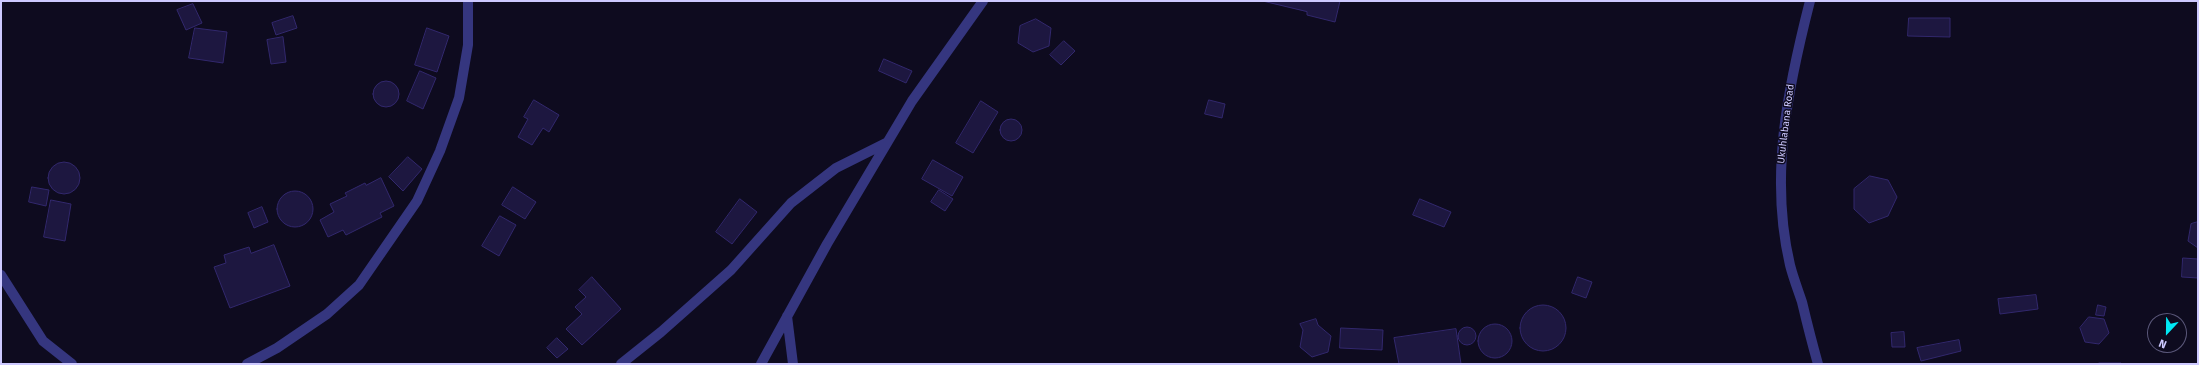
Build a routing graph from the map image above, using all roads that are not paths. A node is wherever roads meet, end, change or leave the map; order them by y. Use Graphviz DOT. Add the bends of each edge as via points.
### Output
graph roads {
  1 [pos="468,1"];
  2 [pos="983,1"];
  3 [pos="1810,1"];
  4 [pos="886,143"];
  5 [pos="1,274"];
  6 [pos="787,316"];
  7 [pos="72,364"];
  8 [pos="247,364"];
  9 [pos="621,364"];
  10 [pos="761,364"];
  11 [pos="793,364"];
  12 [pos="1818,364"];
  1 -- 8 [label="street" via="468,45 459,98 440,151 416,201 359,285 327,314 277,348"];
  2 -- 4 [label="street" via="912,101"];
  3 -- 12 [label="street, Ukuhlabana Road" via="1793,69 1782,142 1781,177 1782,218 1790,265"];
  4 -- 6 [label="street"];
  4 -- 9 [label="street" via="836,168 791,203 731,270"];
  5 -- 7 [label="street" via="43,341"];
  6 -- 10 [label="street"];
  6 -- 11 [label="street"];
}
